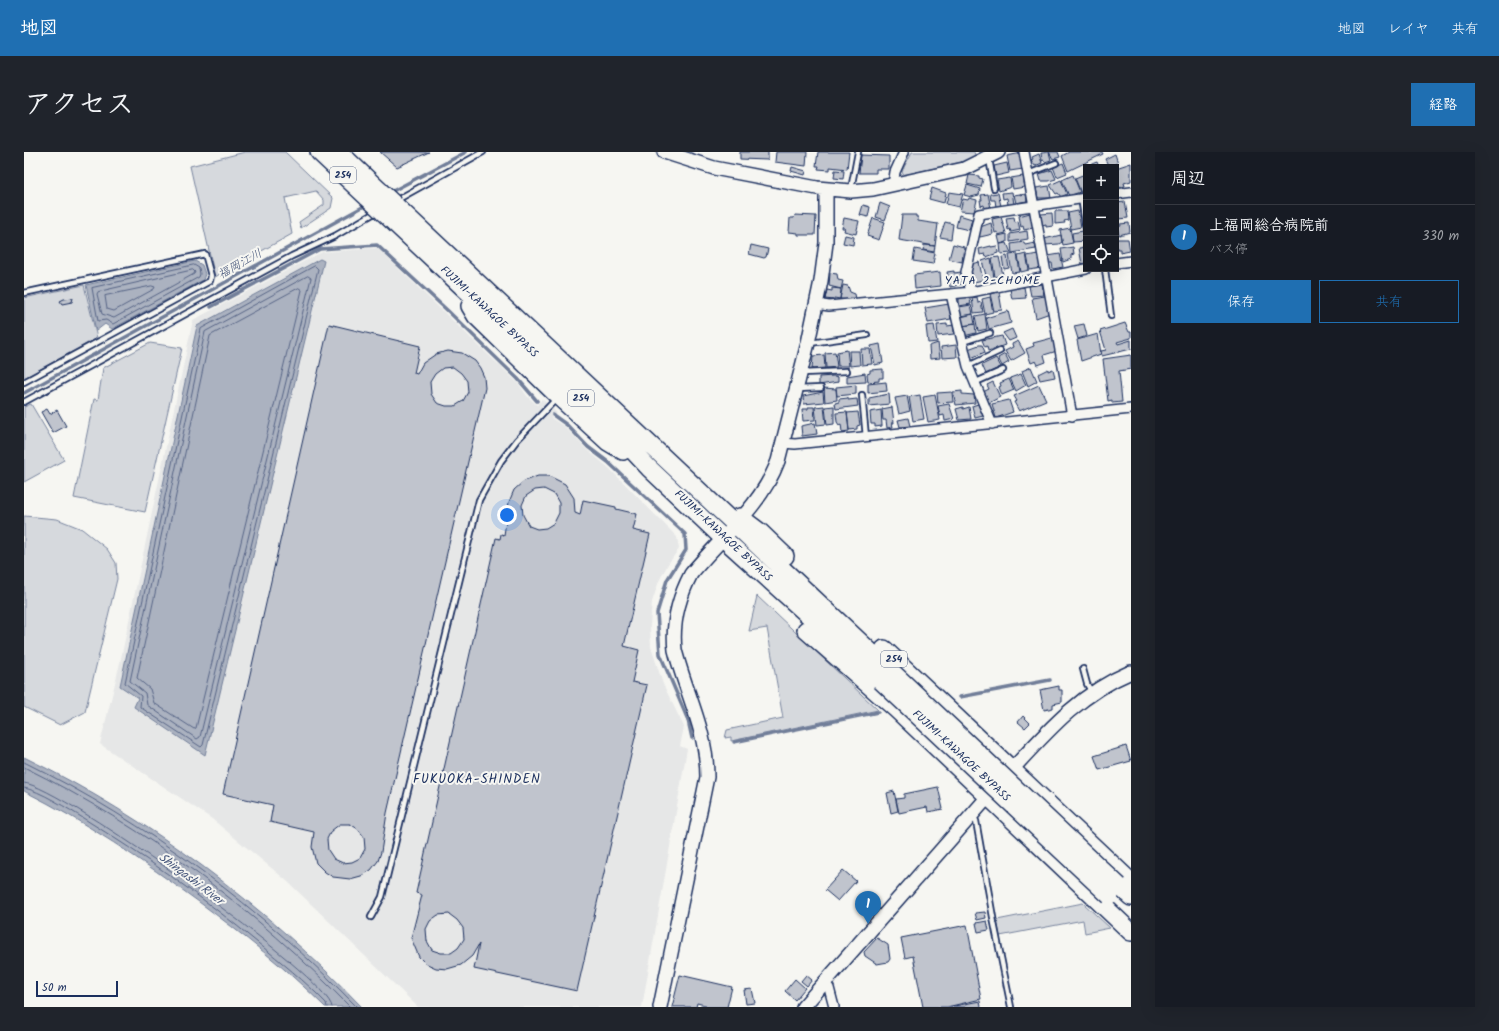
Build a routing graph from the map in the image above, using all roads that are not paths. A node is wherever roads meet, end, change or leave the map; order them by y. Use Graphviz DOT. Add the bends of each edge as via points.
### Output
graph roads {
  1 [pos="319,152"];
  2 [pos="339,152"];
  3 [pos="483,152"];
  4 [pos="664,152"];
  5 [pos="858,152"];
  6 [pos="904,152"];
  7 [pos="1024,152"];
  8 [pos="986,155"];
  9 [pos="1056,163"];
  10 [pos="1028,174"];
  11 [pos="893,185"];
  12 [pos="994,188"];
  13 [pos="826,189"];
  14 [pos="851,191"];
  15 [pos="1131,192"];
  16 [pos="1119,194"];
  17 [pos="374,195"];
  18 [pos="1083,198"];
  19 [pos="1034,205"];
  20 [pos="389,209"];
  21 [pos="1131,261"];
  22 [pos="1119,263"];
  23 [pos="1083,270"];
  24 [pos="1105,272"];
  25 [pos="448,274"];
  26 [pos="1047,277"];
  27 [pos="971,292"];
  28 [pos="24,293"];
  29 [pos="952,294"];
  30 [pos="816,304"];
  31 [pos="1111,316"];
  32 [pos="990,333"];
  33 [pos="867,335"];
  34 [pos="962,342"];
  35 [pos="808,343"];
  36 [pos="1000,351"];
  37 [pos="968,366"];
  38 [pos="847,370"];
  39 [pos="1003,370"];
  40 [pos="800,373"];
  41 [pos="24,382"];
  42 [pos="974,383"];
  43 [pos="821,388"];
  44 [pos="796,389"];
  45 [pos="862,395"];
  46 [pos="558,396"];
  47 [pos="24,402"];
  48 [pos="1131,409"];
  49 [pos="1072,416"];
  50 [pos="992,424"];
  51 [pos="866,437"];
  52 [pos="783,443"];
  53 [pos="648,468"];
  54 [pos="738,522"];
  55 [pos="723,538"];
  56 [pos="776,586"];
  57 [pos="1083,669"];
  58 [pos="1131,672"];
  59 [pos="885,675"];
  60 [pos="1092,692"];
  61 [pos="1012,770"];
  62 [pos="987,797"];
  63 [pos="972,815"];
  64 [pos="1123,890"];
  65 [pos="1131,916"];
  66 [pos="371,917"];
  67 [pos="1131,932"];
  68 [pos="824,983"];
  69 [pos="660,1007"];
  70 [pos="803,1007"];
  71 [pos="834,1007"];
  72 [pos="1011,1007"];
  1 -- 17 [label="highway, FUJIMI-KAWAGOE BYPASS / 254"];
  2 -- 17 [label="highway, FUJIMI-KAWAGOE BYPASS / 254"];
  3 -- 47 [label="lane" via="335,236 292,256"];
  4 -- 13 [label="street" via="714,168"];
  5 -- 14 [label="lane"];
  6 -- 11 [label="street" via="895,172"];
  7 -- 10 [label="street"];
  8 -- 11 [label="street" via="964,169"];
  8 -- 12 [label="lane"];
  9 -- 10 [label="lane"];
  10 -- 19 [label="street"];
  11 -- 14 [label="street"];
  13 -- 14 [label="street"];
  13 -- 30 [label="street" via="826,243"];
  15 -- 16 [label="street"];
  17 -- 20 [label="highway, FUJIMI-KAWAGOE BYPASS / 254, bridge"];
  18 -- 19 [label="street"];
  19 -- 26 [label="street"];
  19 -- 27 [label="street" via="979,214 966,272"];
  20 -- 25 [label="highway, FUJIMI-KAWAGOE BYPASS / 254"];
  20 -- 54 [label="highway, FUJIMI-KAWAGOE BYPASS / 254" via="650,444 671,454"];
  21 -- 22 [label="street"];
  23 -- 26 [label="street"];
  24 -- 31 [label="lane"];
  25 -- 46 [label="highway" via="476,316"];
  25 -- 53 [label="highway, FUJIMI-KAWAGOE BYPASS / 254" via="603,419"];
  26 -- 27 [label="street"];
  26 -- 49 [label="street"];
  27 -- 29 [label="street"];
  28 -- 41 [label="lane" via="205,254 211,276 210,281"];
  29 -- 30 [label="street" via="830,306"];
  29 -- 34 [label="street"];
  30 -- 35 [label="street"];
  32 -- 34 [label="lane"];
  33 -- 35 [label="lane"];
  34 -- 37 [label="street"];
  35 -- 40 [label="street"];
  36 -- 37 [label="lane"];
  37 -- 42 [label="street"];
  38 -- 40 [label="lane"];
  39 -- 42 [label="lane"];
  40 -- 44 [label="street"];
  42 -- 50 [label="street"];
  43 -- 44 [label="lane"];
  44 -- 52 [label="street"];
  45 -- 51 [label="lane"];
  46 -- 53 [label="highway" via="608,442"];
  46 -- 66 [label="lane" via="501,461 479,500 382,897"];
  48 -- 49 [label="street"];
  49 -- 50 [label="street"];
  50 -- 51 [label="street"];
  51 -- 52 [label="street"];
  52 -- 54 [label="street" via="772,478 757,501"];
  53 -- 55 [label="highway, FUJIMI-KAWAGOE BYPASS / 254"];
  54 -- 55 [label="street"];
  54 -- 59 [label="highway, FUJIMI-KAWAGOE BYPASS / 254"];
  54 -- 61 [label="highway, 254" via="760,532"];
  55 -- 56 [label="highway, FUJIMI-KAWAGOE BYPASS / 254"];
  55 -- 69 [label="street" via="692,574 674,626 678,661 703,736 707,777"];
  56 -- 59 [label="highway, FUJIMI-KAWAGOE BYPASS / 254" via="823,630"];
  56 -- 62 [label="highway, 254" via="787,612 896,709"];
  57 -- 60 [label="lane" via="1086,684"];
  58 -- 60 [label="street"];
  59 -- 64 [label="highway, FUJIMI-KAWAGOE BYPASS / 254, bridge"];
  60 -- 61 [label="street" via="1058,719"];
  61 -- 62 [label="street"];
  61 -- 64 [label="highway, 254"];
  62 -- 63 [label="street"];
  62 -- 67 [label="highway, 254"];
  63 -- 68 [label="street"];
  63 -- 72 [label="lane" via="976,821"];
  64 -- 65 [label="highway, FUJIMI-KAWAGOE BYPASS / 254"];
  68 -- 70 [label="street"];
  68 -- 71 [label="street" via="829,988"];
}
